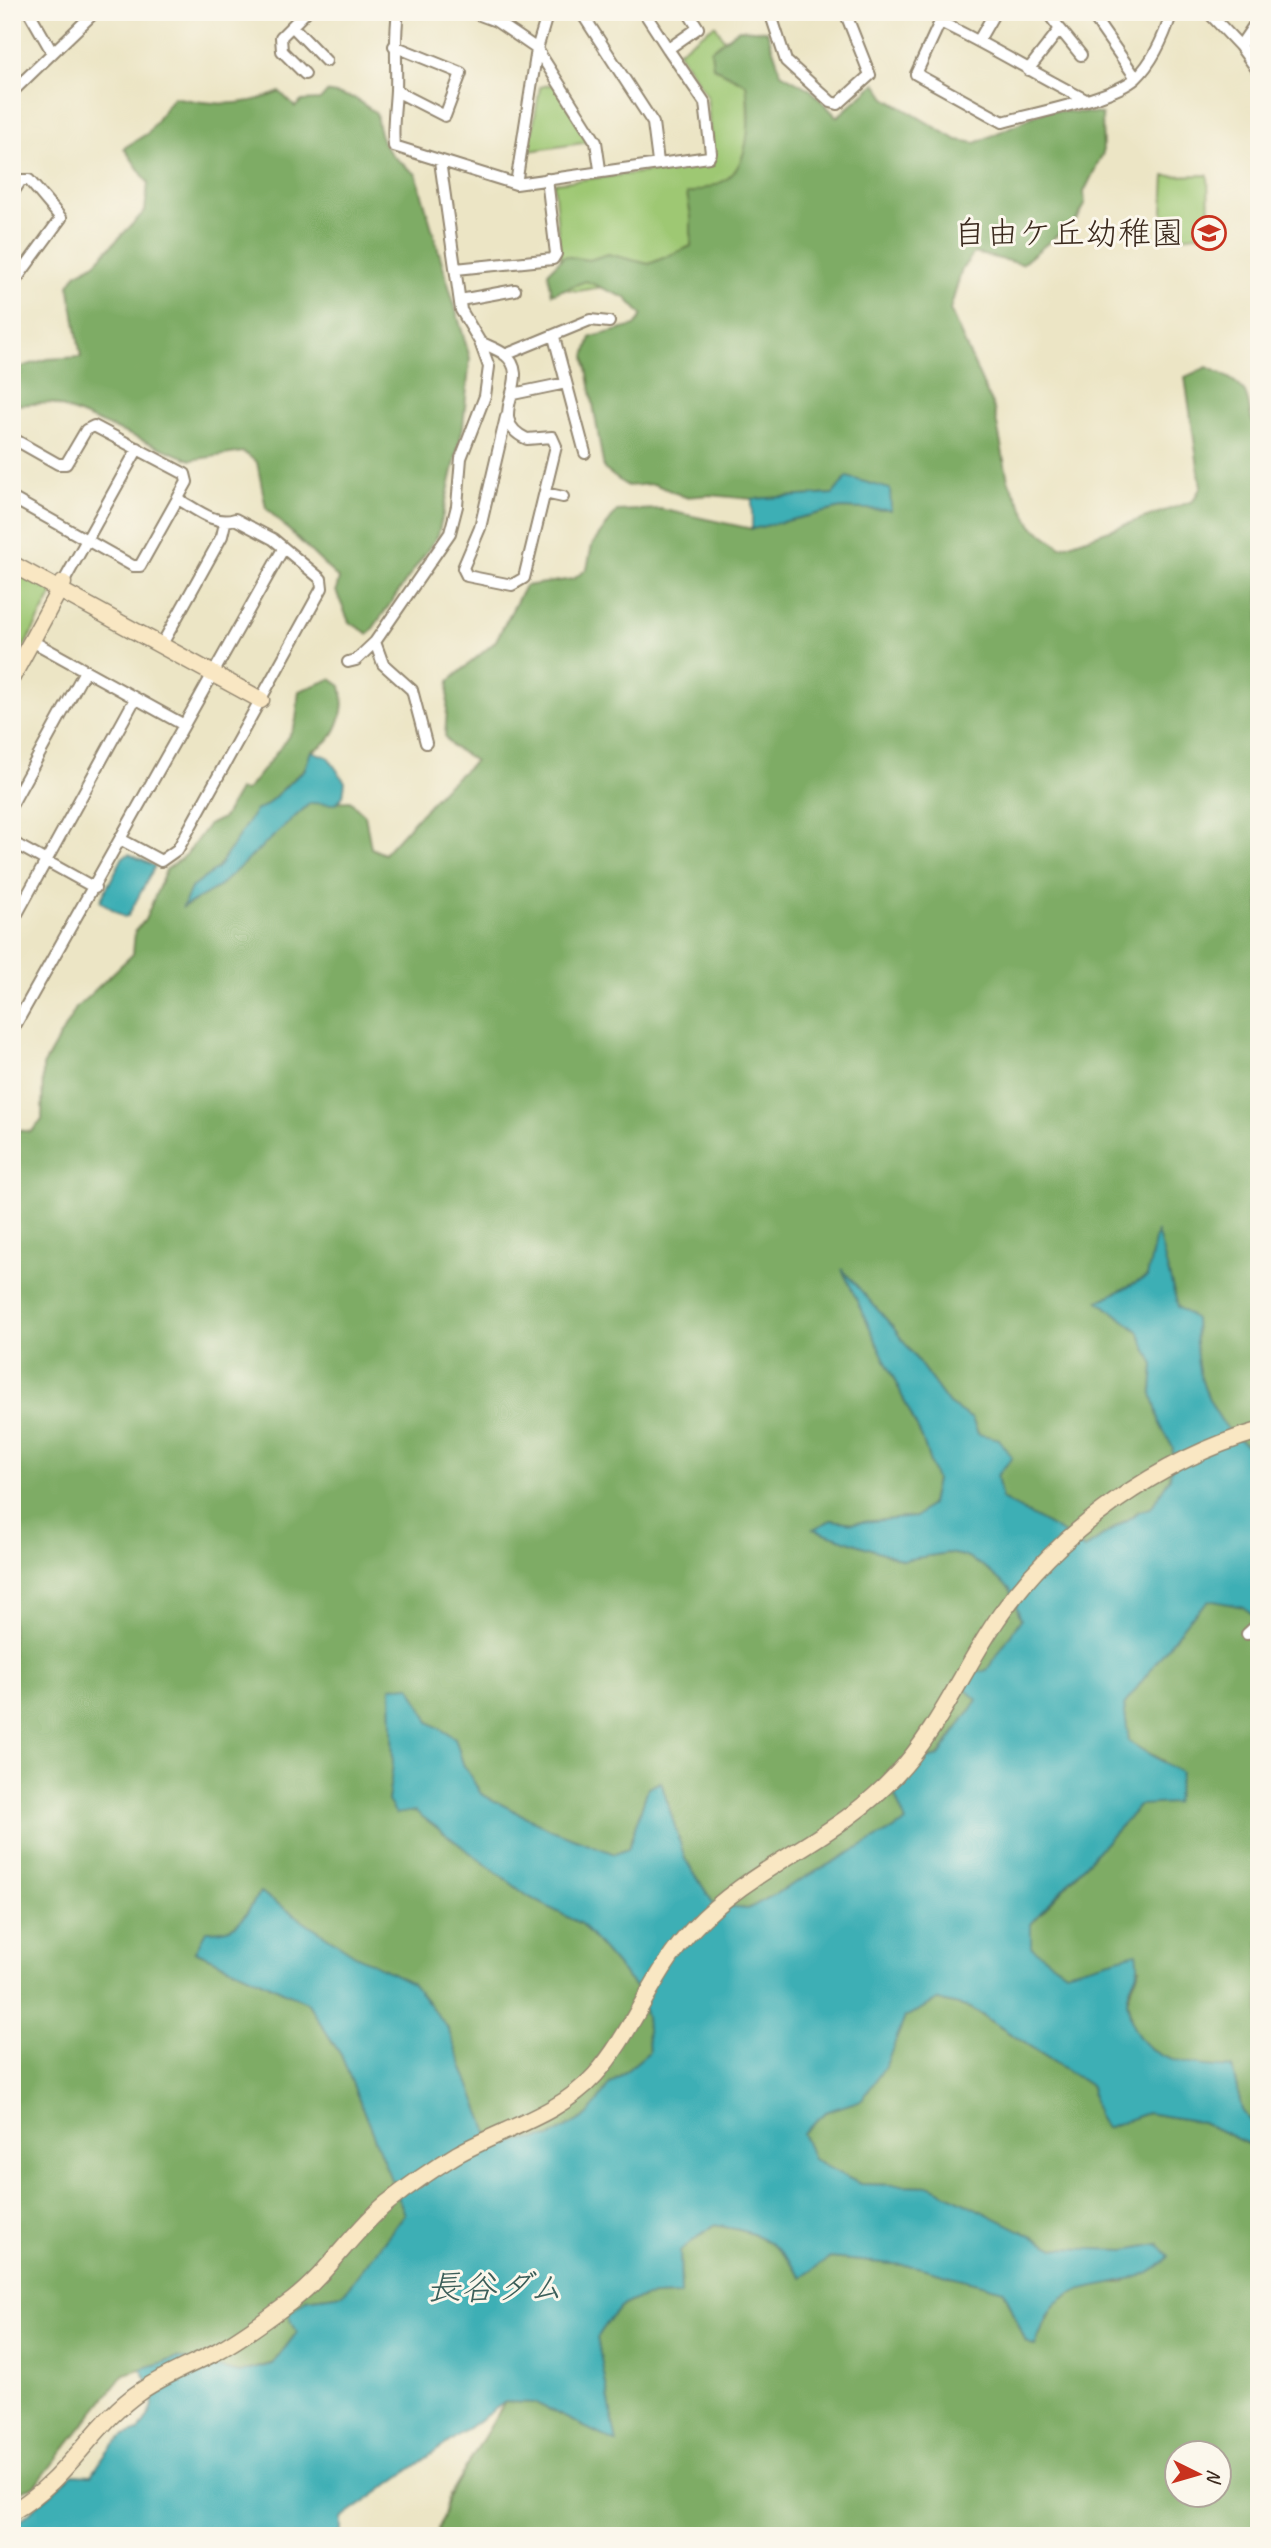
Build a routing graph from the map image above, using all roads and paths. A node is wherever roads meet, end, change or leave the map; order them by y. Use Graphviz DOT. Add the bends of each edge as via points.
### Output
graph roads {
  1 [pos="29,12"];
  2 [pos="95,12"];
  3 [pos="306,12"];
  4 [pos="398,12"];
  5 [pos="548,12"];
  6 [pos="580,12"];
  7 [pos="644,12"];
  8 [pos="688,12"];
  9 [pos="770,12"];
  10 [pos="845,12"];
  11 [pos="995,12"];
  12 [pos="1047,12"];
  13 [pos="1090,12"];
  14 [pos="1208,12"];
  15 [pos="476,13"];
  16 [pos="1169,14"];
  17 [pos="939,17"];
  18 [pos="1259,18"];
  19 [pos="292,26"];
  20 [pos="1060,29"];
  21 [pos="979,40"];
  22 [pos="394,46"];
  23 [pos="1240,46"];
  24 [pos="537,49"];
  25 [pos="668,49"];
  26 [pos="52,52"];
  27 [pos="1082,55"];
  28 [pos="326,61"];
  29 [pos="1028,71"];
  30 [pos="1259,72"];
  31 [pos="305,74"];
  32 [pos="1136,78"];
  33 [pos="396,91"];
  34 [pos="12,92"];
  35 [pos="1084,99"];
  36 [pos="440,161"];
  37 [pos="658,162"];
  38 [pos="600,169"];
  39 [pos="547,179"];
  40 [pos="516,184"];
  41 [pos="12,194"];
  42 [pos="456,270"];
  43 [pos="12,285"];
  44 [pos="515,290"];
  45 [pos="460,300"];
  46 [pos="609,322"];
  47 [pos="554,337"];
  48 [pos="480,342"];
  49 [pos="505,355"];
  50 [pos="566,383"];
  51 [pos="513,394"];
  52 [pos="506,417"];
  53 [pos="12,438"];
  54 [pos="138,449"];
  55 [pos="585,453"];
  56 [pos="545,493"];
  57 [pos="563,497"];
  58 [pos="12,498"];
  59 [pos="178,499"];
  60 [pos="225,523"];
  61 [pos="87,540"];
  62 [pos="283,548"];
  63 [pos="12,564"];
  64 [pos="61,587"];
  65 [pos="32,641"];
  66 [pos="375,642"];
  67 [pos="161,646"];
  68 [pos="348,662"];
  69 [pos="85,671"];
  70 [pos="213,674"];
  71 [pos="12,677"];
  72 [pos="135,699"];
  73 [pos="261,700"];
  74 [pos="184,725"];
  75 [pos="426,743"];
  76 [pos="12,804"];
  77 [pos="122,841"];
  78 [pos="12,842"];
  79 [pos="46,861"];
  80 [pos="95,888"];
  81 [pos="12,923"];
  82 [pos="12,1031"];
  83 [pos="1259,1432"];
  84 [pos="12,2512"];
  1 -- 26 [label="street"];
  2 -- 26 [label="street"];
  3 -- 19 [label="street"];
  4 -- 22 [label="street"];
  5 -- 24 [label="street"];
  6 -- 37 [label="street" via="653,123"];
  7 -- 25 [label="street"];
  8 -- 25 [label="street" via="698,28"];
  9 -- 10 [label="street" via="786,61 838,104 870,75"];
  11 -- 21 [label="street"];
  12 -- 20 [label="street"];
  13 -- 32 [label="street"];
  14 -- 23 [label="street"];
  15 -- 24 [label="street" via="496,20"];
  16 -- 32 [label="street" via="1161,41"];
  17 -- 21 [label="street"];
  17 -- 35 [label="street" via="916,74 1003,122"];
  18 -- 23 [label="street"];
  19 -- 28 [label="street"];
  19 -- 31 [label="street" via="281,37 282,51"];
  20 -- 27 [label="street"];
  20 -- 29 [label="street"];
  21 -- 29 [label="street"];
  22 -- 33 [label="street"];
  22 -- 33 [label="street" via="461,73 444,116"];
  23 -- 30 [label="street"];
  24 -- 38 [label="street" via="596,142"];
  24 -- 40 [label="street"];
  25 -- 37 [label="street" via="705,103 711,153 709,157"];
  26 -- 34 [label="street"];
  29 -- 35 [label="street"];
  32 -- 35 [label="street"];
  33 -- 36 [label="street" via="391,121 394,146"];
  36 -- 40 [label="street"];
  36 -- 42 [label="street"];
  37 -- 38 [label="street"];
  38 -- 39 [label="street"];
  39 -- 40 [label="street"];
  39 -- 42 [label="street" via="553,259"];
  41 -- 43 [label="street" via="21,180 29,180 61,218"];
  42 -- 45 [label="street"];
  44 -- 45 [label="street"];
  45 -- 48 [label="street"];
  46 -- 47 [label="street" via="590,320"];
  47 -- 49 [label="street"];
  47 -- 50 [label="street"];
  48 -- 49 [label="street"];
  48 -- 66 [label="street" via="489,367 485,396 461,458 450,533"];
  49 -- 51 [label="street" via="515,373"];
  50 -- 51 [label="street"];
  50 -- 55 [label="street"];
  51 -- 52 [label="street"];
  52 -- 56 [label="street" via="520,436 552,437"];
  52 -- 56 [label="street" via="480,528 463,568 467,576 512,585 524,578"];
  53 -- 54 [label="street" via="58,464 66,464 86,430 94,426"];
  54 -- 59 [label="street" via="185,474 187,482"];
  54 -- 61 [label="street"];
  56 -- 57 [label="street"];
  58 -- 61 [label="street"];
  59 -- 60 [label="street"];
  59 -- 61 [label="street" via="140,566"];
  60 -- 62 [label="street" via="235,519"];
  60 -- 67 [label="street"];
  61 -- 64 [label="street"];
  62 -- 70 [label="street"];
  62 -- 73 [label="street" via="321,579 322,588"];
  63 -- 64 [label="street"];
  64 -- 65 [label="street"];
  64 -- 67 [label="street"];
  65 -- 69 [label="street"];
  65 -- 71 [label="street"];
  66 -- 68 [label="street"];
  66 -- 75 [label="street" via="383,664 412,690"];
  67 -- 70 [label="street"];
  69 -- 72 [label="street"];
  69 -- 76 [label="street"];
  70 -- 73 [label="street"];
  70 -- 74 [label="street"];
  72 -- 74 [label="street"];
  72 -- 79 [label="street"];
  73 -- 77 [label="street" via="178,849 161,861"];
  74 -- 77 [label="street"];
  77 -- 80 [label="street"];
  78 -- 79 [label="street"];
  79 -- 80 [label="street"];
  79 -- 81 [label="street"];
  80 -- 82 [label="street"];
  83 -- 84 [label="street" via="1223,1441 1148,1481 1099,1512 1057,1551 1002,1612 921,1745 872,1801 736,1889 693,1928 662,1967 595,2075 565,2099 455,2156 387,2203 293,2300 222,2349 140,2391 41,2494"];
}
